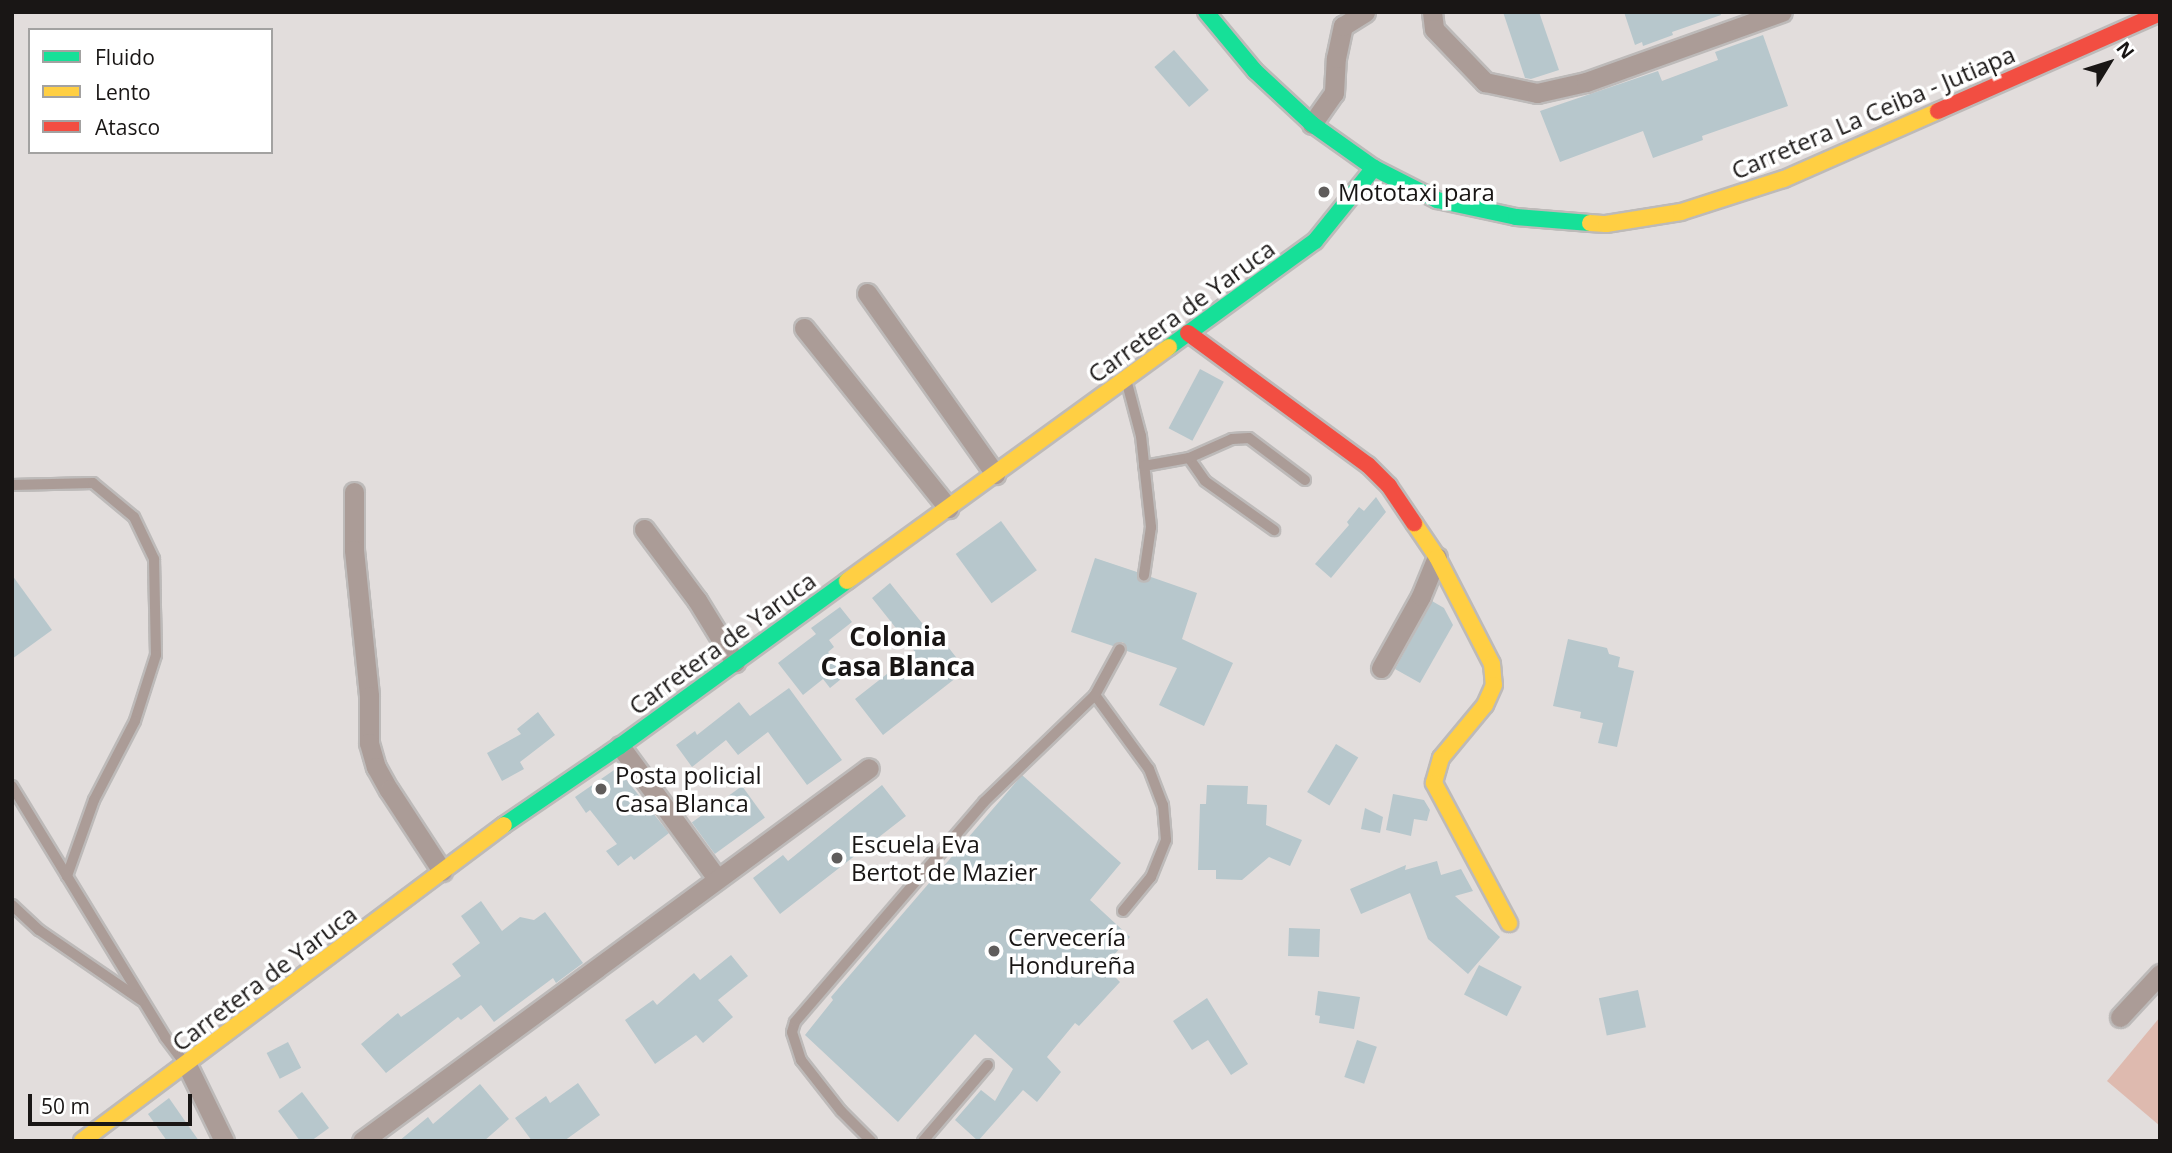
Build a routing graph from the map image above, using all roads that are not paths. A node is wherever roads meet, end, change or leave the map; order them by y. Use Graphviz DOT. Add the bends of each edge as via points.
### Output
graph roads {
  1 [pos="1206,12"];
  2 [pos="1365,12"];
  3 [pos="1432,12"];
  4 [pos="1782,12"];
  5 [pos="2160,13"];
  6 [pos="1312,124"];
  7 [pos="1374,167"];
  8 [pos="867,293"];
  9 [pos="804,328"];
  10 [pos="1188,333"];
  11 [pos="1126,379"];
  12 [pos="1189,457"];
  13 [pos="1144,466"];
  14 [pos="995,474"];
  15 [pos="1305,480"];
  16 [pos="13,486"];
  17 [pos="354,492"];
  18 [pos="947,508"];
  19 [pos="644,529"];
  20 [pos="1274,530"];
  21 [pos="1437,557"];
  22 [pos="1144,575"];
  23 [pos="1120,649"];
  24 [pos="735,662"];
  25 [pos="1381,668"];
  26 [pos="1096,695"];
  27 [pos="620,746"];
  28 [pos="869,768"];
  29 [pos="12,786"];
  30 [pos="442,871"];
  31 [pos="67,876"];
  32 [pos="716,877"];
  33 [pos="12,905"];
  34 [pos="1123,911"];
  35 [pos="1509,923"];
  36 [pos="2160,974"];
  37 [pos="144,1003"];
  38 [pos="2120,1017"];
  39 [pos="187,1065"];
  40 [pos="988,1065"];
  41 [pos="82,1141"];
  42 [pos="224,1141"];
  43 [pos="362,1141"];
  44 [pos="871,1141"];
  45 [pos="923,1141"];
  1 -- 6 [label="street, Carretera La Ceiba - Jutiapa" via="1255,71"];
  2 -- 6 [label="street" via="1343,26 1334,93"];
  3 -- 4 [label="street" via="1434,29 1485,82 1537,93 1586,82"];
  5 -- 7 [label="street, Carretera La Ceiba - Jutiapa" via="1784,179 1681,212 1606,224 1516,217 1437,200"];
  6 -- 7 [label="street, Carretera La Ceiba - Jutiapa"];
  7 -- 10 [label="street, Carretera de Yaruca" via="1315,241"];
  8 -- 14 [label="street"];
  9 -- 18 [label="street"];
  10 -- 11 [label="street, Carretera de Yaruca"];
  10 -- 21 [label="street" via="1367,465 1389,486"];
  11 -- 13 [label="lane"];
  11 -- 14 [label="street, Carretera de Yaruca"];
  12 -- 13 [label="lane"];
  12 -- 15 [label="lane" via="1232,439 1249,438"];
  12 -- 20 [label="lane" via="1205,481"];
  13 -- 22 [label="lane" via="1151,527"];
  14 -- 18 [label="street, Carretera de Yaruca"];
  16 -- 31 [label="lane" via="93,483 134,517 154,559 156,655 135,721 94,800"];
  17 -- 30 [label="street" via="369,743 389,790"];
  18 -- 24 [label="street, Carretera de Yaruca"];
  19 -- 24 [label="street" via="697,600"];
  21 -- 25 [label="street"];
  21 -- 35 [label="street" via="1492,664 1494,685 1485,705 1441,758 1434,783"];
  23 -- 26 [label="lane"];
  24 -- 27 [label="street, Carretera de Yaruca"];
  26 -- 34 [label="lane" via="1149,769 1163,805 1166,840 1151,877"];
  26 -- 44 [label="lane" via="984,802 794,1022 792,1032 801,1060"];
  27 -- 30 [label="street, Carretera de Yaruca"];
  27 -- 32 [label="street"];
  28 -- 32 [label="street"];
  29 -- 31 [label="lane"];
  30 -- 39 [label="street, Carretera de Yaruca"];
  31 -- 37 [label="lane"];
  32 -- 43 [label="street"];
  33 -- 37 [label="lane" via="39,930"];
  36 -- 38 [label="street"];
  37 -- 39 [label="lane"];
  39 -- 41 [label="street, Carretera de Yaruca"];
  39 -- 42 [label="street"];
  40 -- 45 [label="lane"];
}
